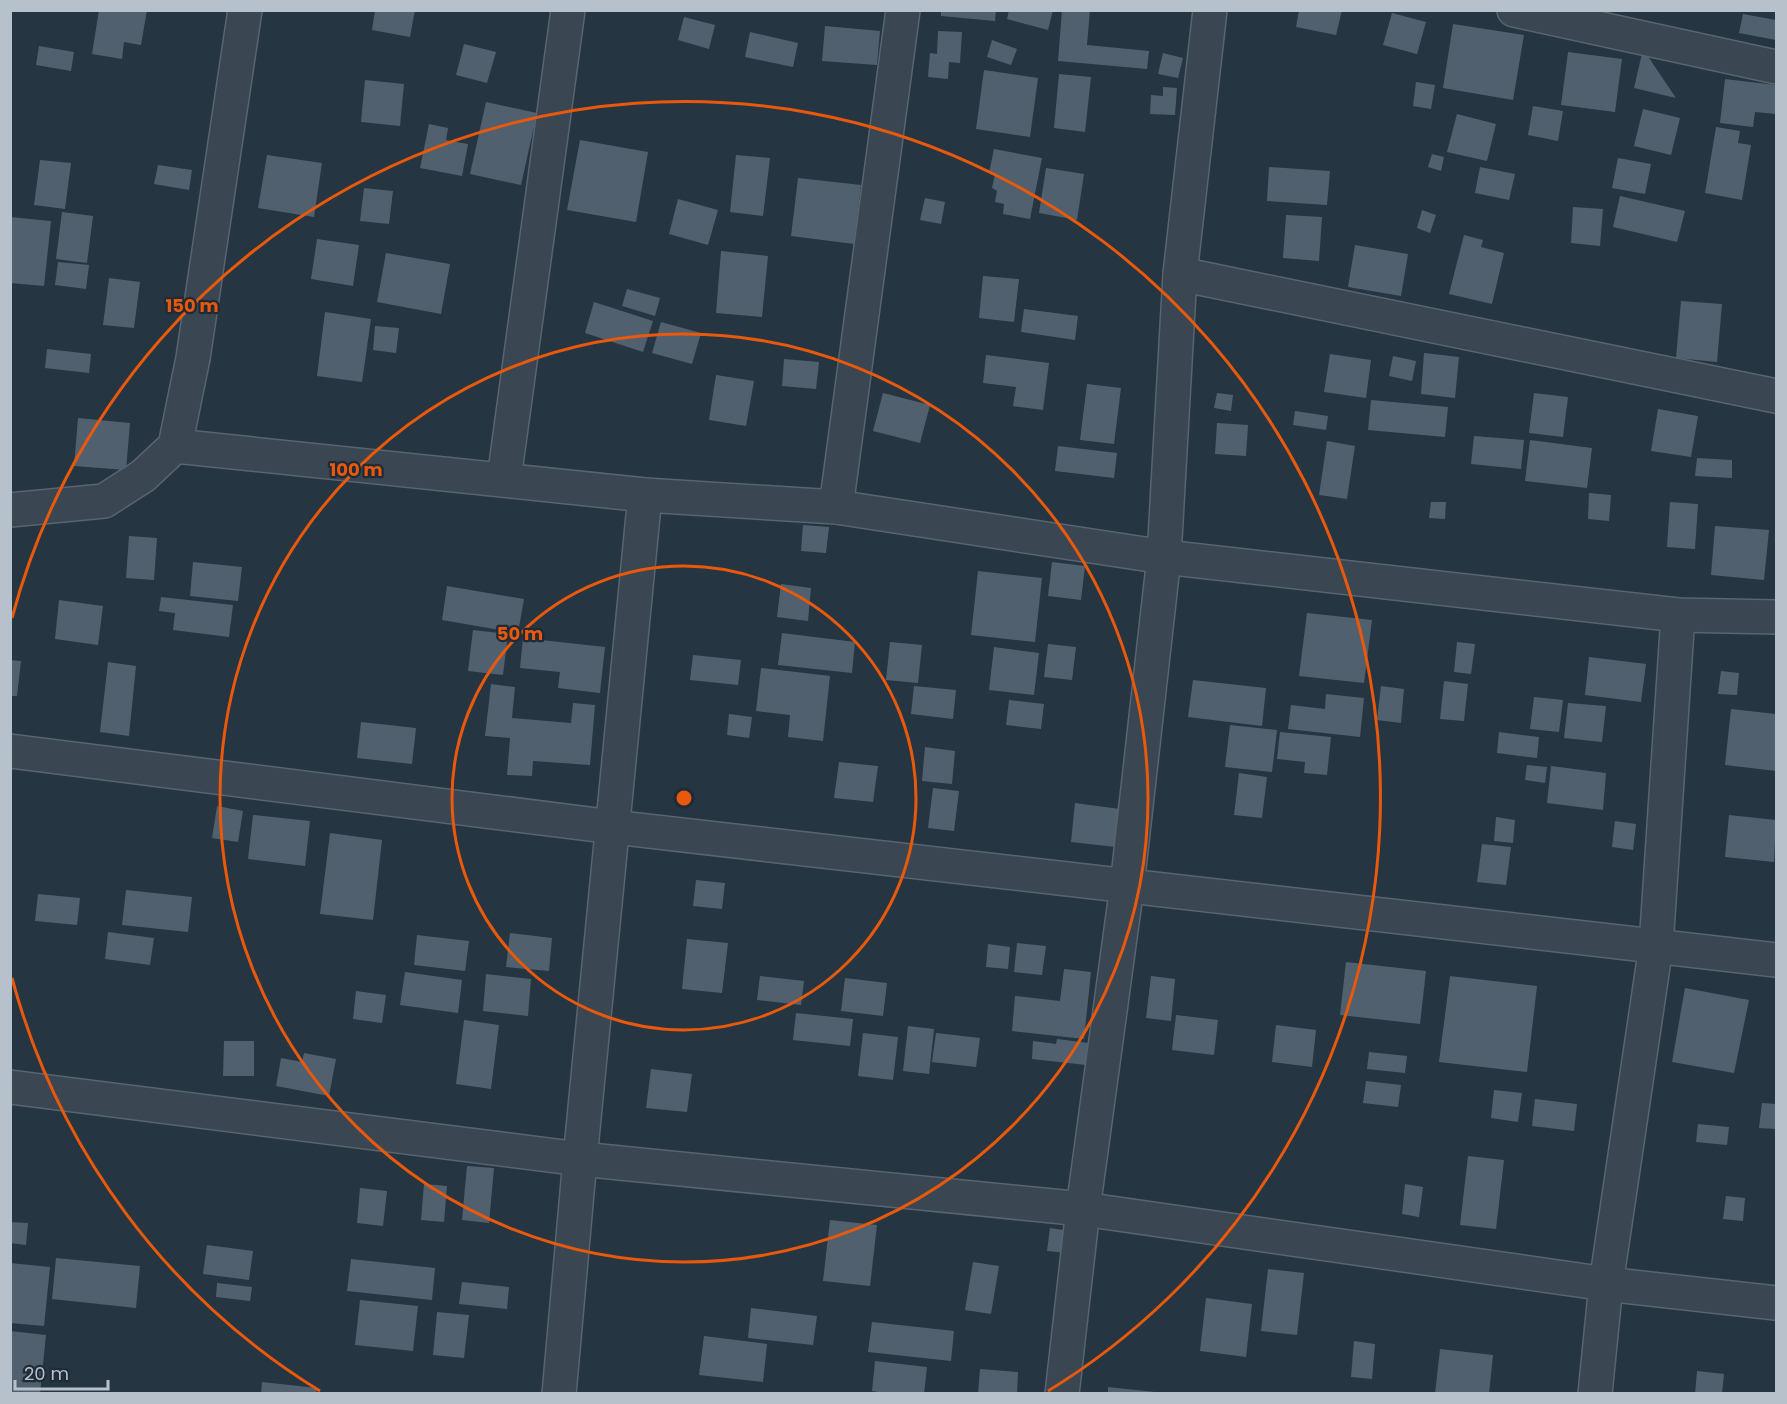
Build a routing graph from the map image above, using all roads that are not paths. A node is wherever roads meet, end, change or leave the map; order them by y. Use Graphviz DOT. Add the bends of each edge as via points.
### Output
graph roads {
  1 [pos="245,10"];
  2 [pos="568,10"];
  3 [pos="903,10"];
  4 [pos="1210,10"];
  5 [pos="1514,10"];
  6 [pos="1776,68"];
  7 [pos="1180,274"];
  8 [pos="1776,396"];
  9 [pos="175,446"];
  10 [pos="504,479"];
  11 [pos="645,495"];
  12 [pos="836,507"];
  13 [pos="10,510"];
  14 [pos="1164,557"];
  15 [pos="1678,615"];
  16 [pos="1776,617"];
  17 [pos="10,752"];
  18 [pos="613,826"];
  19 [pos="1127,886"];
  20 [pos="1656,946"];
  21 [pos="1776,960"];
  22 [pos="10,1087"];
  23 [pos="580,1159"];
  24 [pos="1083,1209"];
  25 [pos="1606,1284"];
  26 [pos="1776,1303"];
  27 [pos="559,1394"];
  28 [pos="1062,1394"];
  29 [pos="1595,1394"];
  1 -- 9 [label="street" via="193,358"];
  2 -- 10 [label="street"];
  3 -- 12 [label="street"];
  4 -- 7 [label="street"];
  5 -- 6 [label="street"];
  7 -- 8 [label="street"];
  7 -- 14 [label="street"];
  9 -- 10 [label="street"];
  9 -- 13 [label="street" via="143,476 104,501"];
  10 -- 11 [label="street"];
  11 -- 12 [label="street"];
  11 -- 18 [label="street"];
  12 -- 14 [label="street"];
  14 -- 15 [label="street"];
  14 -- 19 [label="street"];
  15 -- 16 [label="street"];
  15 -- 20 [label="street"];
  17 -- 18 [label="street"];
  18 -- 19 [label="street"];
  18 -- 23 [label="street"];
  19 -- 20 [label="street"];
  19 -- 24 [label="street"];
  20 -- 21 [label="street"];
  20 -- 25 [label="street"];
  22 -- 23 [label="street"];
  23 -- 24 [label="street"];
  23 -- 27 [label="street"];
  24 -- 25 [label="street"];
  24 -- 28 [label="street"];
  25 -- 26 [label="street"];
  25 -- 29 [label="street"];
}
